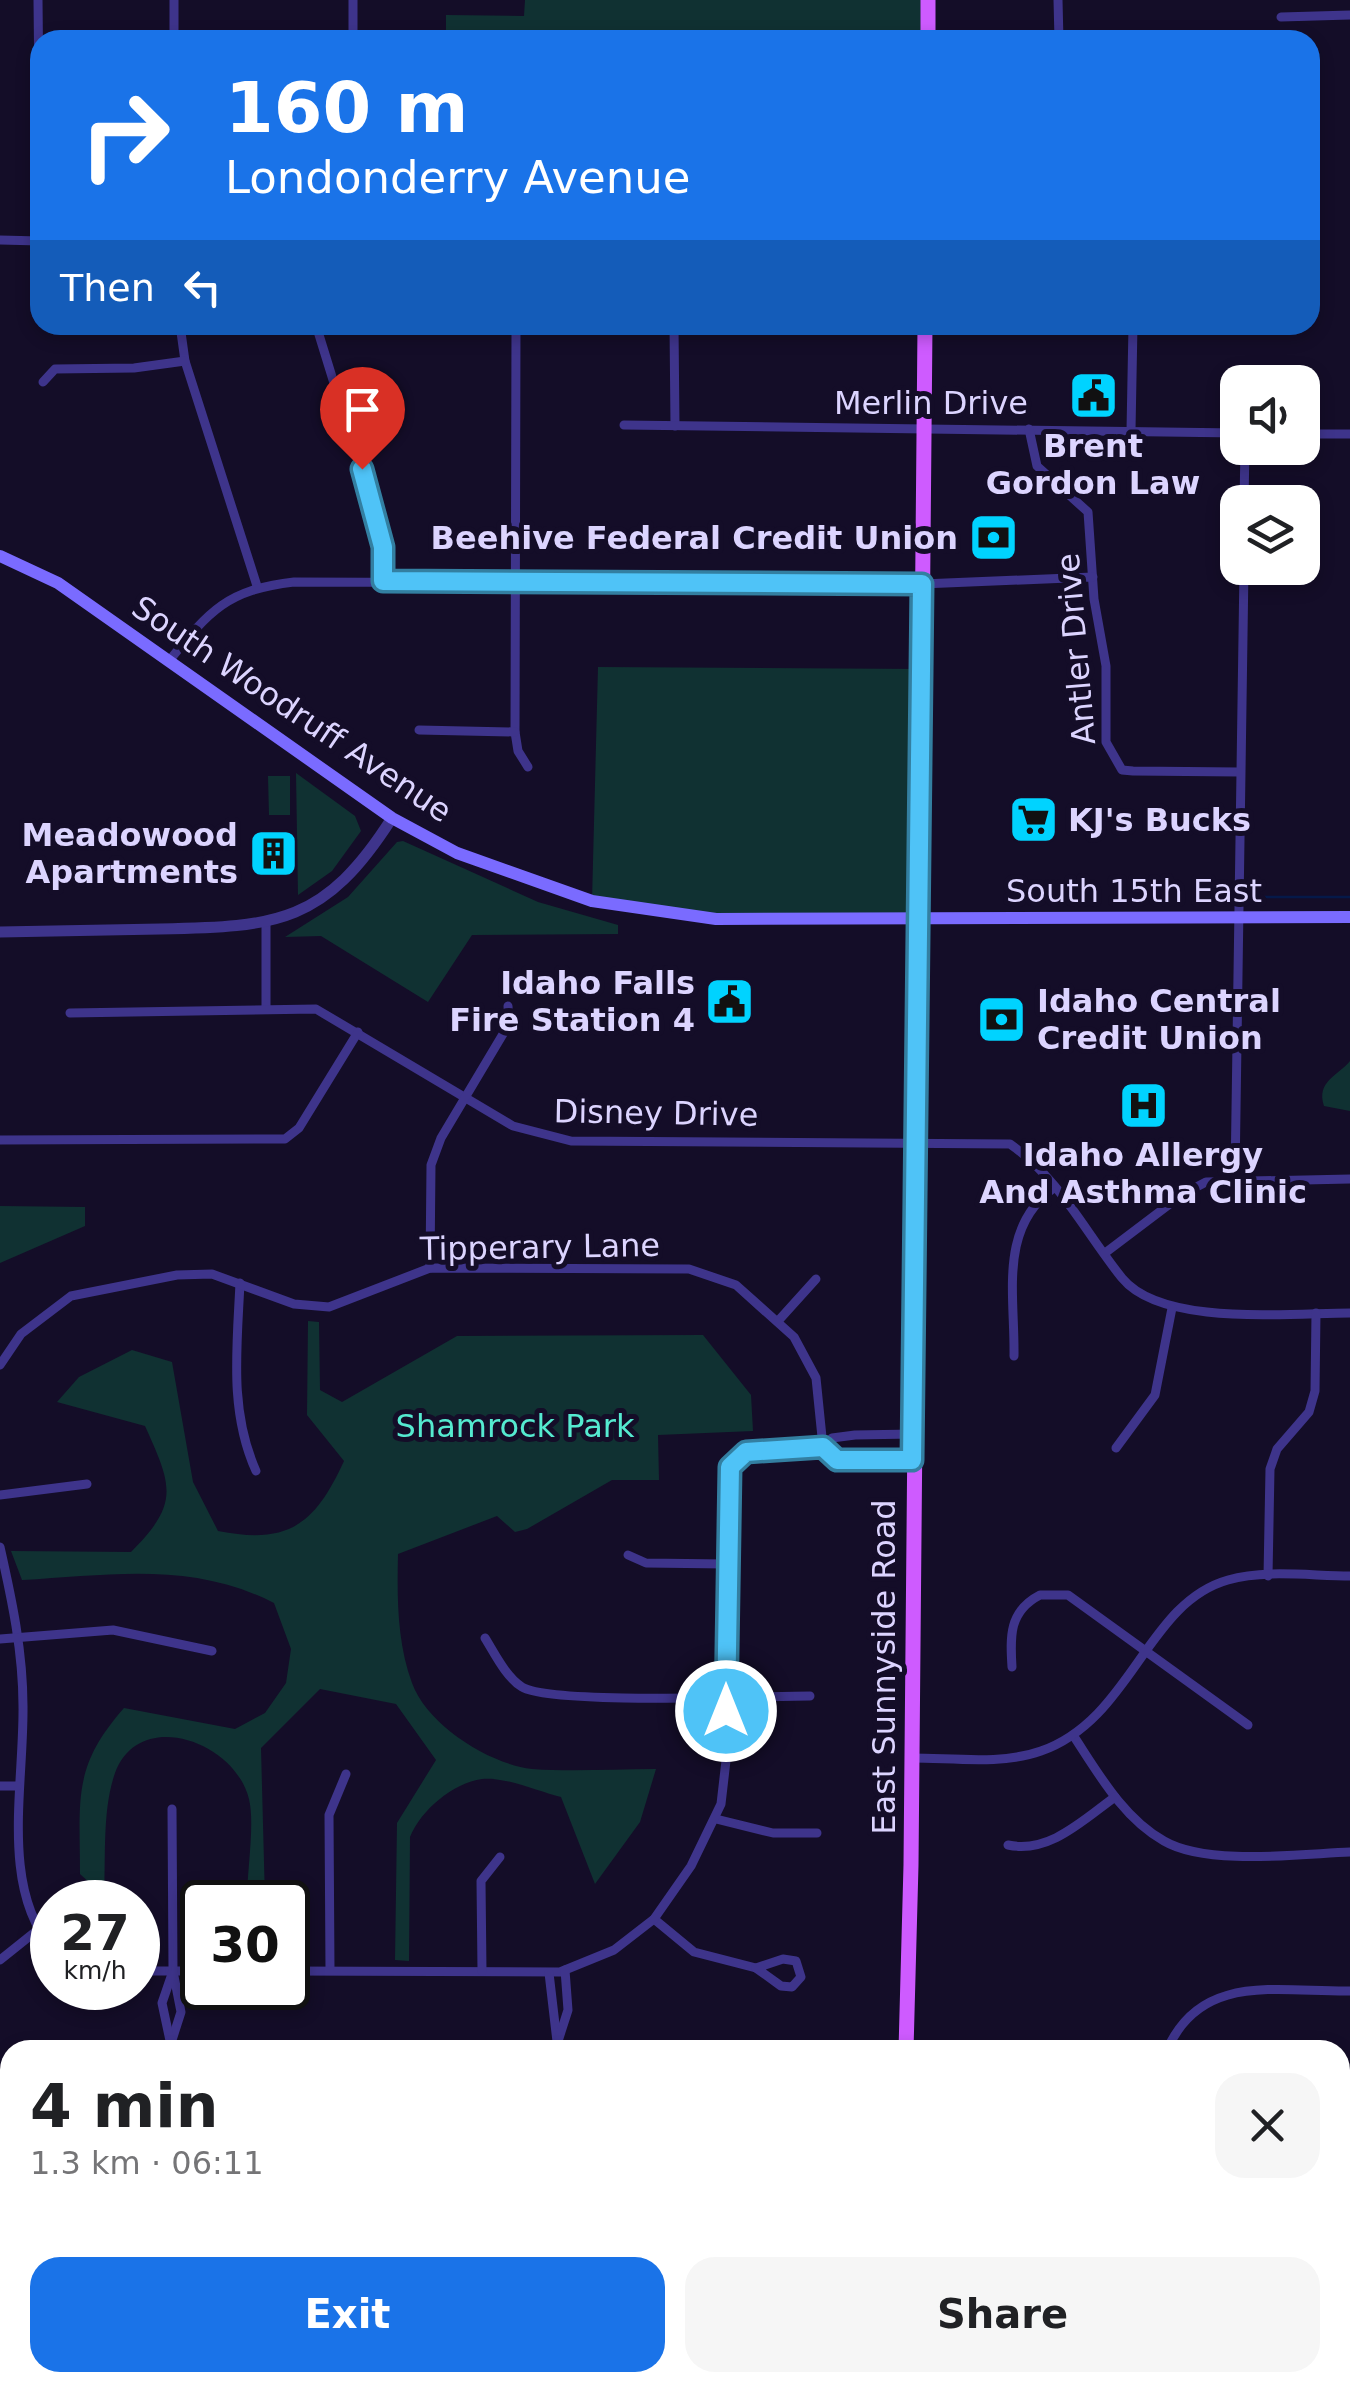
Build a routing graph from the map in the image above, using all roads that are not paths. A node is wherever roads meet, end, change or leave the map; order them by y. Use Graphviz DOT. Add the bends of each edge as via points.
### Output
graph roads {
  1 [pos="38,0"];
  2 [pos="174,0"];
  3 [pos="352,0"];
  4 [pos="928,0"];
  5 [pos="1058,0"];
  6 [pos="1350,15"];
  7 [pos="1281,16"];
  8 [pos="38,30"];
  9 [pos="174,30"];
  10 [pos="353,30"];
  11 [pos="928,30"];
  12 [pos="1059,30"];
  13 [pos="0,240"];
  14 [pos="30,241"];
  15 [pos="181,335"];
  16 [pos="319,335"];
  17 [pos="516,335"];
  18 [pos="674,335"];
  19 [pos="924,335"];
  20 [pos="1132,335"];
  21 [pos="185,361"];
  22 [pos="379,379"];
  23 [pos="43,382"];
  24 [pos="337,390"];
  25 [pos="624,425"];
  26 [pos="674,426"];
  27 [pos="923,428"];
  28 [pos="1029,428"];
  29 [pos="1131,430"];
  30 [pos="1220,432"];
  31 [pos="1320,434"];
  32 [pos="1350,434"];
  33 [pos="0,556"];
  34 [pos="1093,577"];
  35 [pos="383,581"];
  36 [pos="516,582"];
  37 [pos="922,584"];
  38 [pos="1244,585"];
  39 [pos="257,586"];
  40 [pos="169,661"];
  41 [pos="420,730"];
  42 [pos="515,732"];
  43 [pos="528,767"];
  44 [pos="1238,772"];
  45 [pos="392,818"];
  46 [pos="1238,917"];
  47 [pos="1350,917"];
  48 [pos="918,919"];
  49 [pos="266,924"];
  50 [pos="0,932"];
  51 [pos="508,1006"];
  52 [pos="266,1008"];
  53 [pos="70,1013"];
  54 [pos="358,1032"];
  55 [pos="465,1100"];
  56 [pos="0,1140"];
  57 [pos="915,1142"];
  58 [pos="1235,1178"];
  59 [pos="1350,1179"];
  60 [pos="1054,1187"];
  61 [pos="1106,1253"];
  62 [pos="430,1268"];
  63 [pos="816,1279"];
  64 [pos="240,1282"];
  65 [pos="1172,1308"];
  66 [pos="1316,1313"];
  67 [pos="1350,1313"];
  68 [pos="779,1320"];
  69 [pos="3,1352"];
  70 [pos="1014,1356"];
  71 [pos="0,1365"];
  72 [pos="913,1434"];
  73 [pos="823,1447"];
  74 [pos="1116,1448"];
  75 [pos="912,1460"];
  76 [pos="256,1471"];
  77 [pos="87,1484"];
  78 [pos="0,1495"];
  79 [pos="0,1547"];
  80 [pos="628,1554"];
  81 [pos="726,1564"];
  82 [pos="1268,1576"];
  83 [pos="1350,1576"];
  84 [pos="17,1636"];
  85 [pos="484,1638"];
  86 [pos="0,1639"];
  87 [pos="212,1651"];
  88 [pos="1149,1651"];
  89 [pos="1012,1667"];
  90 [pos="726,1695"];
  91 [pos="810,1696"];
  92 [pos="1248,1725"];
  93 [pos="1072,1735"];
  94 [pos="912,1758"];
  95 [pos="346,1774"];
  96 [pos="0,1786"];
  97 [pos="16,1786"];
  98 [pos="1115,1797"];
  99 [pos="172,1809"];
  100 [pos="716,1819"];
  101 [pos="817,1833"];
  102 [pos="1008,1845"];
  103 [pos="1350,1852"];
  104 [pos="500,1857"];
  105 [pos="654,1919"];
  106 [pos="30,1922"];
  107 [pos="30,1936"];
  108 [pos="0,1960"];
  109 [pos="756,1968"];
  110 [pos="310,1970"];
  111 [pos="330,1970"];
  112 [pos="565,1970"];
  113 [pos="160,1971"];
  114 [pos="173,1971"];
  115 [pos="180,1971"];
  116 [pos="482,1971"];
  117 [pos="548,1973"];
  118 [pos="1350,1992"];
  119 [pos="170,2040"];
  120 [pos="173,2040"];
  121 [pos="557,2040"];
  122 [pos="559,2040"];
  123 [pos="906,2040"];
  124 [pos="1173,2040"];
  1 -- 8 [label="street"];
  2 -- 9 [label="street"];
  3 -- 10 [label="street"];
  4 -- 11 [label="main road"];
  5 -- 12 [label="street"];
  6 -- 7 [label="street"];
  13 -- 14 [label="street"];
  15 -- 21 [label="street"];
  16 -- 24 [label="street"];
  17 -- 36 [label="street"];
  18 -- 26 [label="street"];
  19 -- 27 [label="main road, East Sunnyside Road"];
  20 -- 29 [label="street"];
  21 -- 23 [label="street" via="55,369"];
  21 -- 39 [label="street"];
  22 -- 24 [label="street"];
  24 -- 35 [label="street" via="380,532"];
  25 -- 26 [label="street, Merlin Drive"];
  26 -- 27 [label="street, Merlin Drive"];
  27 -- 28 [label="street, Merlin Drive"];
  27 -- 37 [label="main road, East Sunnyside Road"];
  28 -- 29 [label="street, Merlin Drive"];
  28 -- 34 [label="street, Antler Drive" via="1037,466 1088,512"];
  29 -- 30 [label="street, Merlin Drive"];
  31 -- 32 [label="street"];
  33 -- 40 [label="main road, South Woodruff Avenue" via="58,583"];
  34 -- 37 [label="street"];
  34 -- 44 [label="street, Antler Drive" via="1111,757 1122,770"];
  35 -- 36 [label="street"];
  35 -- 39 [label="street"];
  36 -- 37 [label="street"];
  36 -- 42 [label="street"];
  37 -- 48 [label="main road, East Sunnyside Road"];
  38 -- 44 [label="street"];
  39 -- 40 [label="street" via="218,606"];
  40 -- 45 [label="main road, South Woodruff Avenue"];
  41 -- 42 [label="street"];
  42 -- 43 [label="street"];
  44 -- 46 [label="street"];
  45 -- 48 [label="main road, South Woodruff Avenue" via="473,859 592,902 716,919"];
  45 -- 49 [label="street" via="340,886"];
  46 -- 47 [label="main road, South 15th East"];
  46 -- 48 [label="main road, South 15th East"];
  46 -- 58 [label="street"];
  48 -- 57 [label="main road, East Sunnyside Road"];
  49 -- 50 [label="street"];
  49 -- 52 [label="street"];
  51 -- 55 [label="street" via="509,1024"];
  52 -- 53 [label="street, Disney Drive"];
  52 -- 54 [label="street, Disney Drive" via="316,1009"];
  54 -- 55 [label="street, Disney Drive"];
  54 -- 56 [label="street" via="288,1138"];
  55 -- 57 [label="street, Disney Drive" via="513,1126 571,1141"];
  55 -- 62 [label="street" via="431,1165"];
  57 -- 60 [label="street, Disney Drive" via="1010,1144 1047,1173"];
  57 -- 72 [label="main road, East Sunnyside Road"];
  58 -- 59 [label="street"];
  58 -- 61 [label="street" via="1183,1194"];
  60 -- 61 [label="street, Disney Drive"];
  60 -- 70 [label="street" via="1027,1210 1015,1241"];
  61 -- 65 [label="street, Disney Drive" via="1124,1281"];
  62 -- 64 [label="street, Tipperary Lane" via="328,1307 294,1304"];
  62 -- 68 [label="street, Tipperary Lane" via="689,1269 736,1285"];
  63 -- 68 [label="street"];
  64 -- 69 [label="street, Tipperary Lane" via="198,1272 70,1296"];
  64 -- 76 [label="street" via="236,1392 242,1440"];
  65 -- 66 [label="street"];
  65 -- 74 [label="street" via="1154,1394"];
  66 -- 67 [label="street"];
  66 -- 82 [label="street" via="1316,1390 1309,1412 1277,1449 1270,1469"];
  68 -- 73 [label="street, Tipperary Lane" via="816,1378"];
  69 -- 71 [label="street, Tipperary Lane"];
  72 -- 73 [label="street" via="855,1434"];
  72 -- 75 [label="main road, East Sunnyside Road"];
  73 -- 75 [label="street" via="837,1460"];
  73 -- 81 [label="street" via="746,1452 732,1464"];
  75 -- 94 [label="main road, East Sunnyside Road"];
  77 -- 78 [label="street"];
  79 -- 84 [label="street"];
  80 -- 81 [label="street" via="646,1563"];
  81 -- 90 [label="street"];
  82 -- 83 [label="street"];
  82 -- 88 [label="street" via="1207,1589 1164,1624"];
  84 -- 86 [label="street"];
  84 -- 87 [label="street" via="113,1630"];
  84 -- 97 [label="street" via="24,1712"];
  85 -- 90 [label="street" via="510,1676 531,1691"];
  88 -- 89 [label="street" via="1068,1595 1054,1593 1033,1598 1012,1623"];
  88 -- 92 [label="street"];
  88 -- 93 [label="street" via="1106,1706"];
  90 -- 91 [label="street"];
  90 -- 100 [label="street" via="726,1775"];
  93 -- 94 [label="street" via="1028,1754"];
  93 -- 98 [label="street"];
  94 -- 123 [label="main road, East Sunnyside Road"];
  95 -- 111 [label="street" via="330,1815"];
  96 -- 97 [label="street"];
  97 -- 106 [label="street" via="15,1891"];
  98 -- 102 [label="street" via="1052,1840 1025,1849"];
  98 -- 103 [label="street" via="1177,1848"];
  99 -- 114 [label="street"];
  100 -- 101 [label="street" via="773,1833"];
  100 -- 105 [label="street"];
  104 -- 116 [label="street" via="481,1881"];
  105 -- 109 [label="street" via="694,1952"];
  105 -- 112 [label="street" via="614,1950"];
  107 -- 108 [label="street"];
  109 -- 109 [label="street" via="792,1988 801,1976 796,1961"];
  110 -- 111 [label="street"];
  111 -- 116 [label="street"];
  112 -- 117 [label="street"];
  112 -- 122 [label="street" via="568,2010"];
  113 -- 114 [label="street"];
  114 -- 115 [label="street"];
  114 -- 119 [label="street" via="162,2003"];
  114 -- 120 [label="street" via="181,2012"];
  116 -- 117 [label="street"];
  117 -- 121 [label="street"];
  118 -- 124 [label="street" via="1215,1996 1190,2012"];
}
